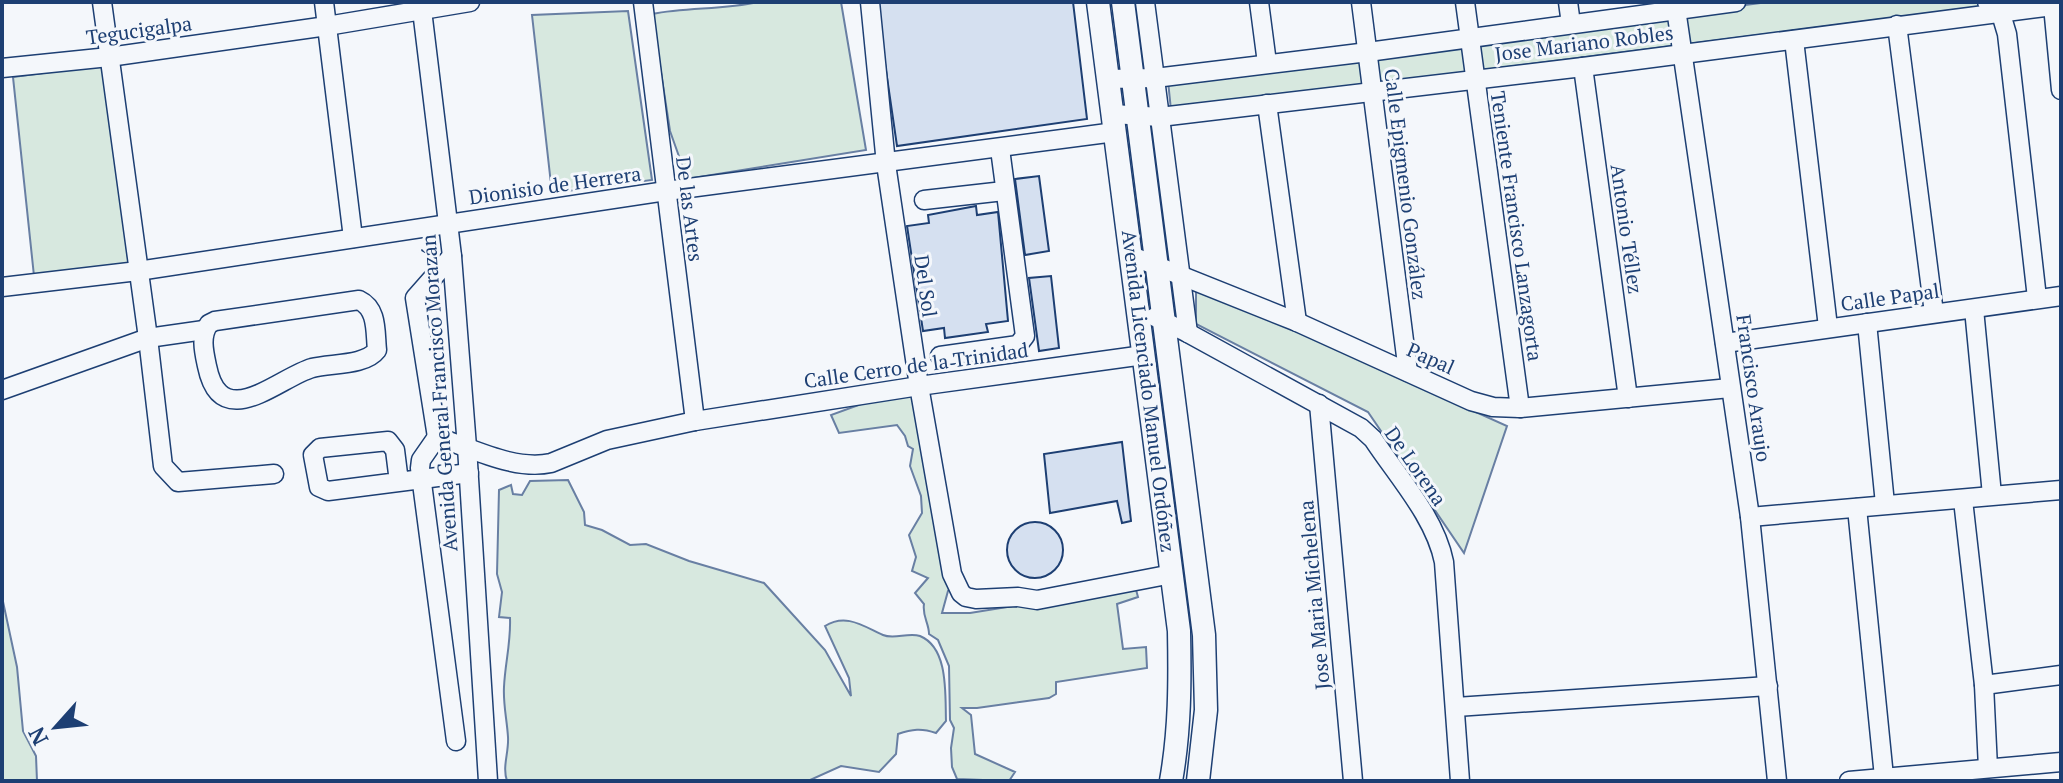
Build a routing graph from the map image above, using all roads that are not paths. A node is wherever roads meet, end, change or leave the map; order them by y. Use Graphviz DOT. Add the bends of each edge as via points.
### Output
graph roads {
  1 [pos="102,2"];
  2 [pos="324,2"];
  3 [pos="470,2"];
  4 [pos="643,2"];
  5 [pos="870,2"];
  6 [pos="1098,2"];
  7 [pos="1123,2"];
  8 [pos="1145,2"];
  9 [pos="1259,2"];
  10 [pos="1361,2"];
  11 [pos="1465,2"];
  12 [pos="1568,2"];
  13 [pos="1736,2"];
  14 [pos="2057,5"];
  15 [pos="422,6"];
  16 [pos="1676,6"];
  17 [pos="1994,8"];
  18 [pos="1571,24"];
  19 [pos="1897,25"];
  20 [pos="327,26"];
  21 [pos="1469,38"];
  22 [pos="1794,40"];
  23 [pos="1368,52"];
  24 [pos="1683,52"];
  25 [pos="109,57"];
  26 [pos="1267,63"];
  27 [pos="1583,67"];
  28 [pos="2,68"];
  29 [pos="1144,78"];
  30 [pos="1109,79"];
  31 [pos="1475,79"];
  32 [pos="2061,90"];
  33 [pos="1372,91"];
  34 [pos="1267,104"];
  35 [pos="1149,116"];
  36 [pos="1114,123"];
  37 [pos="1000,149"];
  38 [pos="886,164"];
  39 [pos="666,191"];
  40 [pos="1004,191"];
  41 [pos="924,200"];
  42 [pos="448,222"];
  43 [pos="353,238"];
  44 [pos="452,256"];
  45 [pos="1132,256"];
  46 [pos="1157,267"];
  47 [pos="138,271"];
  48 [pos="1182,276"];
  49 [pos="2,287"];
  50 [pos="2061,296"];
  51 [pos="2037,298"];
  52 [pos="1974,309"];
  53 [pos="1138,310"];
  54 [pos="1934,313"];
  55 [pos="1166,322"];
  56 [pos="1297,322"];
  57 [pos="1867,323"];
  58 [pos="1828,327"];
  59 [pos="204,330"];
  60 [pos="1188,333"];
  61 [pos="148,338"];
  62 [pos="1725,343"];
  63 [pos="1144,355"];
  64 [pos="940,356"];
  65 [pos="1408,372"];
  66 [pos="919,386"];
  67 [pos="1730,388"];
  68 [pos="2,390"];
  69 [pos="1628,398"];
  70 [pos="1319,404"];
  71 [pos="1520,408"];
  72 [pos="695,421"];
  73 [pos="437,437"];
  74 [pos="467,447"];
  75 [pos="469,473"];
  76 [pos="274,474"];
  77 [pos="421,480"];
  78 [pos="399,482"];
  79 [pos="2061,490"];
  80 [pos="1992,495"];
  81 [pos="1963,500"];
  82 [pos="1885,504"];
  83 [pos="1857,508"];
  84 [pos="1750,517"];
  85 [pos="1172,574"];
  86 [pos="2061,675"];
  87 [pos="1984,685"];
  88 [pos="1768,686"];
  89 [pos="1456,707"];
  90 [pos="456,741"];
  91 [pos="2061,762"];
  92 [pos="1988,768"];
  93 [pos="1884,777"];
  94 [pos="488,781"];
  95 [pos="1171,781"];
  96 [pos="1198,781"];
  97 [pos="1353,781"];
  98 [pos="1460,781"];
  99 [pos="1777,781"];
  100 [pos="1849,781"];
  1 -- 25 [label="street"];
  2 -- 20 [label="street"];
  3 -- 15 [label="street, Tegucigalpa"];
  4 -- 39 [label="street, De las Artes"];
  5 -- 38 [label="street, Del Sol"];
  6 -- 30 [label="main road, Avenida Licenciado Manuel Ordóñez"];
  7 -- 29 [label="main road, Avenida Licenciado Manuel Ordóñez"];
  8 -- 29 [label="street"];
  9 -- 26 [label="street"];
  10 -- 23 [label="street, Calle Epigmenio González"];
  11 -- 21 [label="street, Teniente Francisco Lanzagorta"];
  12 -- 18 [label="street"];
  13 -- 16 [label="street, Jose Mariano Robles"];
  14 -- 17 [label="street, Jose Mariano Robles"];
  14 -- 32 [label="street"];
  15 -- 20 [label="street, Tegucigalpa"];
  15 -- 42 [label="street, Avenida General Francisco Morazán"];
  16 -- 18 [label="street, Jose Mariano Robles"];
  16 -- 24 [label="street, Francisco Araujo"];
  17 -- 19 [label="street, Jose Mariano Robles"];
  17 -- 51 [label="street" via="2007,34"];
  18 -- 21 [label="street, Jose Mariano Robles"];
  19 -- 22 [label="street, Jose Mariano Robles"];
  19 -- 54 [label="street"];
  20 -- 25 [label="street, Tegucigalpa"];
  20 -- 43 [label="street"];
  21 -- 23 [label="street, Jose Mariano Robles"];
  21 -- 31 [label="street, Teniente Francisco Lanzagorta"];
  22 -- 24 [label="street, Jose Mariano Robles"];
  22 -- 58 [label="street"];
  23 -- 26 [label="street, Jose Mariano Robles"];
  23 -- 33 [label="street, Calle Epigmenio González"];
  24 -- 27 [label="street, Jose Mariano Robles"];
  24 -- 62 [label="street, Francisco Araujo"];
  25 -- 28 [label="street, Tegucigalpa"];
  25 -- 47 [label="street"];
  26 -- 29 [label="street, Jose Mariano Robles"];
  27 -- 31 [label="street, Jose Mariano Robles"];
  27 -- 69 [label="street, Antonio Téllez"];
  29 -- 30 [label="street, Jose Mariano Robles"];
  29 -- 35 [label="main road, Avenida Licenciado Manuel Ordóñez"];
  30 -- 36 [label="main road, Avenida Licenciado Manuel Ordóñez"];
  31 -- 33 [label="street, Jose Mariano Robles"];
  31 -- 71 [label="street, Teniente Francisco Lanzagorta"];
  33 -- 34 [label="street, Jose Mariano Robles"];
  33 -- 65 [label="street, Calle Epigmenio González"];
  34 -- 35 [label="street, Jose Mariano Robles"];
  34 -- 56 [label="street"];
  35 -- 36 [label="street, Jose Mariano Robles"];
  35 -- 46 [label="main road, Avenida Licenciado Manuel Ordóñez"];
  35 -- 48 [label="street"];
  36 -- 37 [label="street, Dionisio de Herrera"];
  36 -- 45 [label="main road, Avenida Licenciado Manuel Ordóñez"];
  37 -- 38 [label="street, Dionisio de Herrera"];
  37 -- 40 [label="street"];
  38 -- 39 [label="street, Dionisio de Herrera"];
  38 -- 66 [label="street, Del Sol"];
  39 -- 42 [label="street, Dionisio de Herrera"];
  39 -- 72 [label="street, De las Artes"];
  40 -- 41 [label="street"];
  40 -- 64 [label="street" via="1025,336 1018,345"];
  42 -- 43 [label="street, Dionisio de Herrera"];
  42 -- 44 [label="street, Avenida General Francisco Morazán"];
  43 -- 47 [label="street, Dionisio de Herrera"];
  44 -- 73 [label="street" via="415,298"];
  44 -- 74 [label="street, Avenida General Francisco Morazán"];
  45 -- 46 [label="street, Papal"];
  45 -- 53 [label="main road, Avenida Licenciado Manuel Ordóñez"];
  46 -- 48 [label="street, Papal"];
  46 -- 55 [label="main road, Avenida Licenciado Manuel Ordóñez"];
  47 -- 49 [label="street, Dionisio de Herrera"];
  47 -- 61 [label="street"];
  48 -- 56 [label="street, Papal"];
  48 -- 60 [label="street"];
  50 -- 51 [label="street, Calle Papal"];
  51 -- 52 [label="street, Calle Papal"];
  52 -- 54 [label="street, Calle Papal"];
  52 -- 80 [label="street"];
  53 -- 55 [label="street, De Lorena"];
  53 -- 63 [label="main road, Avenida Licenciado Manuel Ordóñez"];
  54 -- 57 [label="street, Calle Papal"];
  55 -- 60 [label="street, De Lorena"];
  55 -- 96 [label="main road, Avenida Licenciado Manuel Ordóñez" via="1204,635 1206,710"];
  56 -- 65 [label="street, Papal"];
  57 -- 58 [label="street, Calle Papal"];
  57 -- 82 [label="street"];
  58 -- 62 [label="street, Calle Papal"];
  59 -- 59 [label="street" via="211,381 218,392 235,399 264,394 302,371 367,359 377,350 373,315 359,300 215,321"];
  59 -- 61 [label="street"];
  60 -- 70 [label="street, De Lorena"];
  61 -- 68 [label="street"];
  61 -- 76 [label="street" via="163,466 169,475 178,482"];
  62 -- 67 [label="street, Francisco Araujo"];
  63 -- 66 [label="street, Calle Cerro de la Trinidad"];
  63 -- 85 [label="main road, Avenida Licenciado Manuel Ordóñez"];
  65 -- 71 [label="street, Papal" via="1471,401"];
  66 -- 72 [label="street, Calle Cerro de la Trinidad"];
  66 -- 85 [label="street, Del Sol" via="952,574 966,597 1037,600"];
  67 -- 69 [label="street, Papal"];
  67 -- 84 [label="street, Francisco Araujo"];
  69 -- 71 [label="street, Papal"];
  70 -- 89 [label="street, De Lorena" via="1373,439 1436,534 1444,562"];
  70 -- 97 [label="street, Jose Maria Michelena"];
  72 -- 74 [label="street, Calle Cerro de la Trinidad" via="607,440 542,465"];
  73 -- 74 [label="street, Calle Cerro de la Trinidad"];
  73 -- 77 [label="street" via="421,460"];
  74 -- 75 [label="street, Avenida General Francisco Morazán"];
  75 -- 77 [label="street"];
  75 -- 94 [label="street, Avenida General Francisco Morazán"];
  77 -- 78 [label="street"];
  77 -- 90 [label="street"];
  78 -- 78 [label="street" via="395,450 388,441 320,448 313,455 323,491"];
  79 -- 80 [label="street"];
  80 -- 81 [label="street"];
  81 -- 82 [label="street"];
  81 -- 87 [label="street"];
  82 -- 83 [label="street"];
  83 -- 84 [label="street"];
  83 -- 93 [label="street"];
  84 -- 88 [label="street, Francisco Araujo"];
  85 -- 95 [label="main road, Avenida Licenciado Manuel Ordóñez" via="1181,693"];
  86 -- 87 [label="street"];
  87 -- 92 [label="street"];
  88 -- 89 [label="street"];
  88 -- 99 [label="street, Francisco Araujo"];
  89 -- 98 [label="street, De Lorena"];
  91 -- 92 [label="street"];
  92 -- 93 [label="street"];
  93 -- 100 [label="street"];
}
